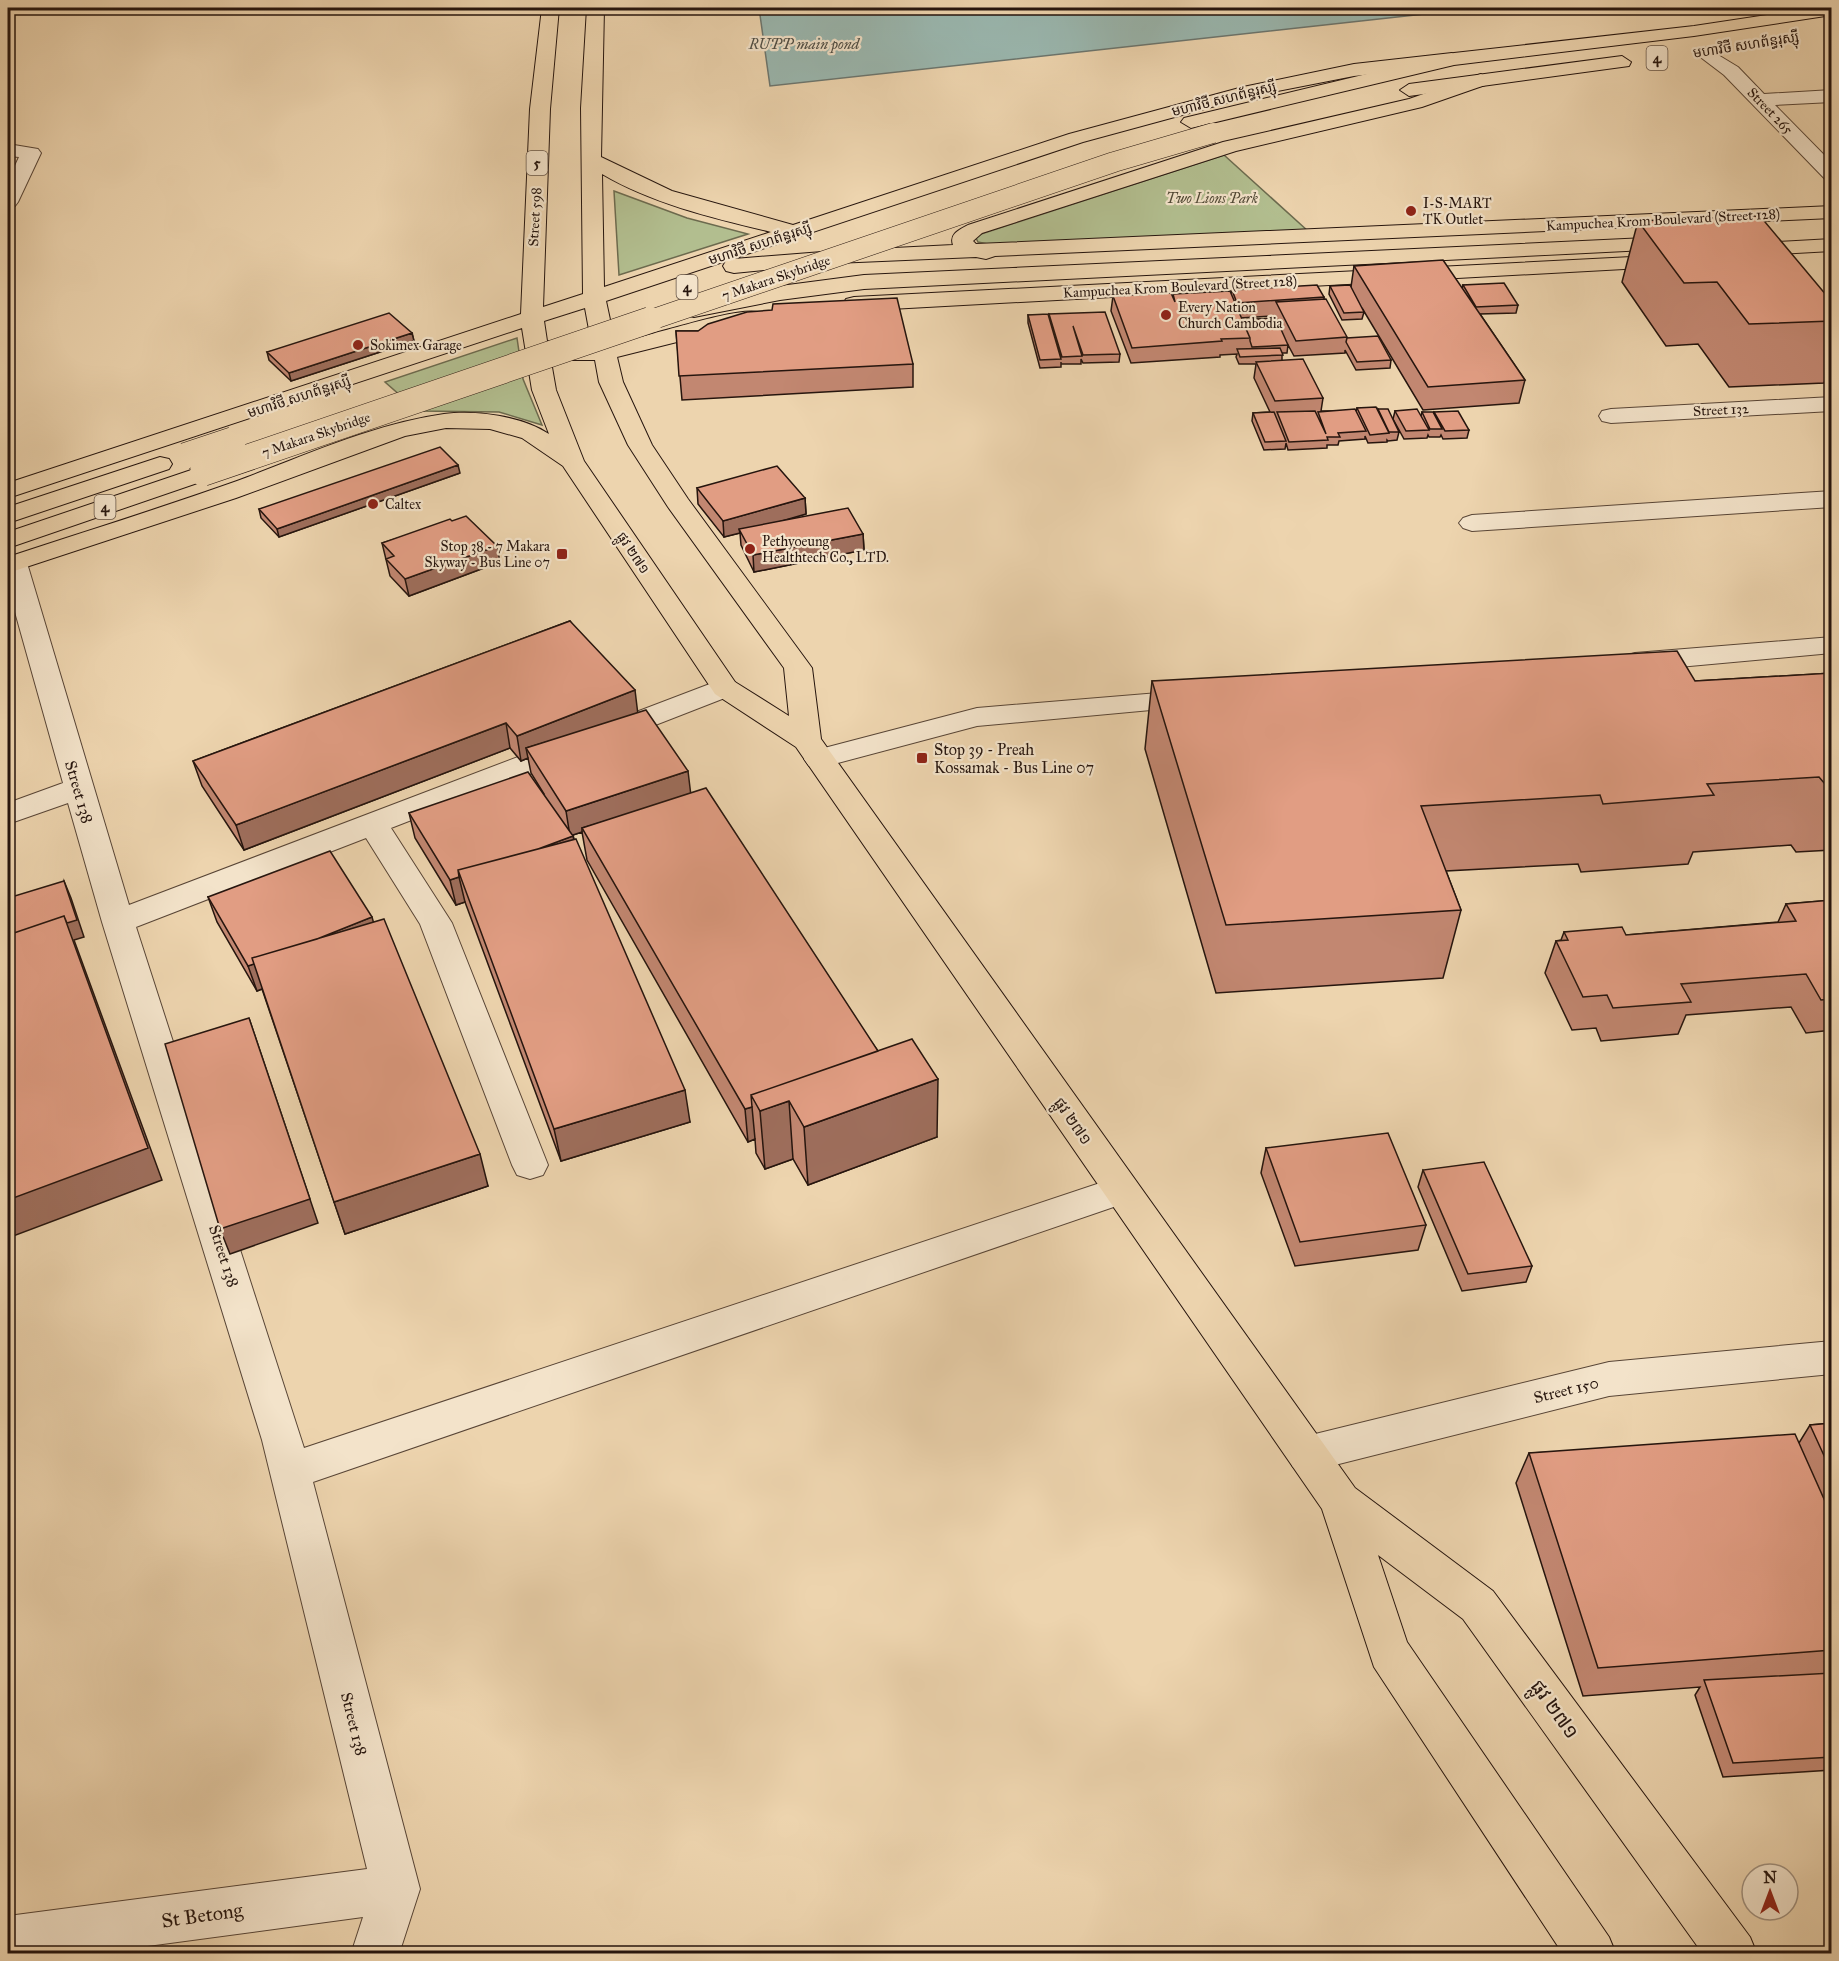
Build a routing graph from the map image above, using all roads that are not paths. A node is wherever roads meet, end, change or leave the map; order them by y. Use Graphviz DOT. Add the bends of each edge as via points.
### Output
graph roads {
  1 [pos="550,8"];
  2 [pos="595,8"];
  3 [pos="1832,10"];
  4 [pos="1726,49"];
  5 [pos="1705,52"];
  6 [pos="1681,55"];
  7 [pos="1454,59"];
  8 [pos="1635,61"];
  9 [pos="1481,80"];
  10 [pos="1832,96"];
  11 [pos="1759,100"];
  12 [pos="1191,122"];
  13 [pos="1213,132"];
  14 [pos="8,150"];
  15 [pos="591,159"];
  16 [pos="1832,176"];
  17 [pos="930,186"];
  18 [pos="8,202"];
  19 [pos="1832,212"];
  20 [pos="975,229"];
  21 [pos="796,232"];
  22 [pos="1832,244"];
  23 [pos="1717,251"];
  24 [pos="986,253"];
  25 [pos="902,255"];
  26 [pos="667,274"];
  27 [pos="594,298"];
  28 [pos="665,315"];
  29 [pos="532,318"];
  30 [pos="536,344"];
  31 [pos="603,354"];
  32 [pos="1832,404"];
  33 [pos="330,407"];
  34 [pos="1611,416"];
  35 [pos="252,434"];
  36 [pos="572,461"];
  37 [pos="8,491"];
  38 [pos="1832,499"];
  39 [pos="8,514"];
  40 [pos="1472,523"];
  41 [pos="10,556"];
  42 [pos="1832,645"];
  43 [pos="1605,664"];
  44 [pos="725,688"];
  45 [pos="1224,697"];
  46 [pos="812,750"];
  47 [pos="78,788"];
  48 [pos="8,814"];
  49 [pos="373,824"];
  50 [pos="118,922"];
  51 [pos="531,1165"];
  52 [pos="1121,1190"];
  53 [pos="1832,1357"];
  54 [pos="1307,1454"];
  55 [pos="291,1471"];
  56 [pos="1340,1501"];
  57 [pos="396,1889"];
  58 [pos="8,1940"];
  59 [pos="375,1953"];
  60 [pos="1592,1953"];
  61 [pos="1733,1953"];
  1 -- 29 [label="main road, Street 598 / 5" via="540,119"];
  2 -- 15 [label="main road"];
  3 -- 7 [label="main road, មហាវិថី សហព័ន្ធរុស្ស៊ី / 4" via="1694,31"];
  4 -- 5 [label="main road, មហាវិថី សហព័ន្ធរុស្ស៊ី / 4"];
  5 -- 6 [label="main road, មហាវិថី សហព័ន្ធរុស្ស៊ី / 4"];
  5 -- 11 [label="street, Street 265" via="1731,71"];
  7 -- 12 [label="main road, មហាវិថី សហព័ន្ធរុស្ស៊ី / 4"];
  7 -- 17 [label="main road, មហាវិថី សហព័ន្ធរុស្ស៊ី" via="1354,70 1250,91 1076,138"];
  8 -- 9 [label="main road, មហាវិថី សហព័ន្ធរុស្ស៊ី / 4"];
  9 -- 13 [label="main road, មហាវិថី សហព័ន្ធរុស្ស៊ី / 4" via="1401,91"];
  9 -- 20 [label="main road, មហាវិថី សហព័ន្ធរុស្ស៊ី" via="1414,103 1230,146"];
  10 -- 11 [label="street"];
  11 -- 16 [label="street, Street 265"];
  12 -- 33 [label="main road, 7 Makara Skybridge / 4" via="1092,151"];
  13 -- 28 [label="main road, 7 Makara Skybridge / 4, bridge"];
  14 -- 18 [label="street" via="31,153"];
  15 -- 21 [label="main road" via="622,179 652,191"];
  15 -- 27 [label="main road"];
  17 -- 20 [label="main road" via="920,198 920,209 925,214 950,226"];
  17 -- 21 [label="main road, មហាវិថី សហព័ន្ធរុស្ស៊ី"];
  19 -- 24 [label="main road, Kampuchea Krom Boulevard (Street 128)"];
  20 -- 24 [label="main road" via="963,236 962,243"];
  21 -- 25 [label="main road"];
  21 -- 26 [label="main road, មហាវិថី សហព័ន្ធរុស្ស៊ី"];
  22 -- 23 [label="main road, Kampuchea Krom Boulevard (Street 128)"];
  23 -- 28 [label="main road, bridge" via="1646,244 864,282 780,292"];
  23 -- 31 [label="main road, Kampuchea Krom Boulevard (Street 128)" via="1662,263 793,309 720,322"];
  24 -- 25 [label="main road, Kampuchea Krom Boulevard (Street 128)"];
  25 -- 26 [label="main road, Kampuchea Krom Boulevard (Street 128)" via="754,263"];
  26 -- 27 [label="main road, មហាវិថី សហព័ន្ធរុស្ស៊ី"];
  27 -- 29 [label="main road, មហាវិថី សហព័ន្ធរុស្ស៊ី"];
  27 -- 31 [label="main road, ផ្លូវ ២៧១"];
  28 -- 41 [label="main road, 7 Makara Skybridge / 4, bridge" via="203,473"];
  29 -- 30 [label="main road, ផ្លូវ ២៧១"];
  29 -- 37 [label="main road, មហាវិថី សហព័ន្ធរុស្ស៊ី"];
  30 -- 31 [label="main road, Kampuchea Krom Boulevard (Street 128)" via="565,354"];
  30 -- 36 [label="main road, ផ្លូវ ២៧១" via="544,390"];
  31 -- 46 [label="main road, ផ្លូវ ២៧១" via="610,382 640,446 676,502 798,668"];
  32 -- 34 [label="street, Street 132"];
  35 -- 39 [label="main road, 7 Makara Skybridge / 4, bridge"];
  36 -- 41 [label="main road" via="531,433 491,422 446,421 399,430 227,493"];
  36 -- 44 [label="main road, ផ្លូវ ២៧១"];
  38 -- 40 [label="street"];
  41 -- 47 [label="street, Street 138"];
  42 -- 43 [label="street"];
  44 -- 46 [label="main road, ផ្លូវ ២៧១"];
  44 -- 49 [label="street"];
  45 -- 46 [label="street" via="977,717"];
  46 -- 52 [label="main road, ផ្លូវ ២៧១"];
  47 -- 48 [label="street"];
  47 -- 50 [label="street, Street 138"];
  49 -- 50 [label="street"];
  49 -- 51 [label="street" via="436,923"];
  50 -- 55 [label="street, Street 138"];
  52 -- 54 [label="main road, ផ្លូវ ២៧១"];
  52 -- 55 [label="street"];
  53 -- 54 [label="street, Street 150" via="1609,1379"];
  54 -- 56 [label="main road, ផ្លូវ ២៧១"];
  55 -- 57 [label="street, Street 138"];
  56 -- 60 [label="main road, ផ្លូវ ២៧១" via="1389,1652"];
  56 -- 61 [label="main road, ផ្លូវ ២៧១" via="1478,1605"];
  57 -- 58 [label="street, St Betong"];
  57 -- 59 [label="street"];
}
